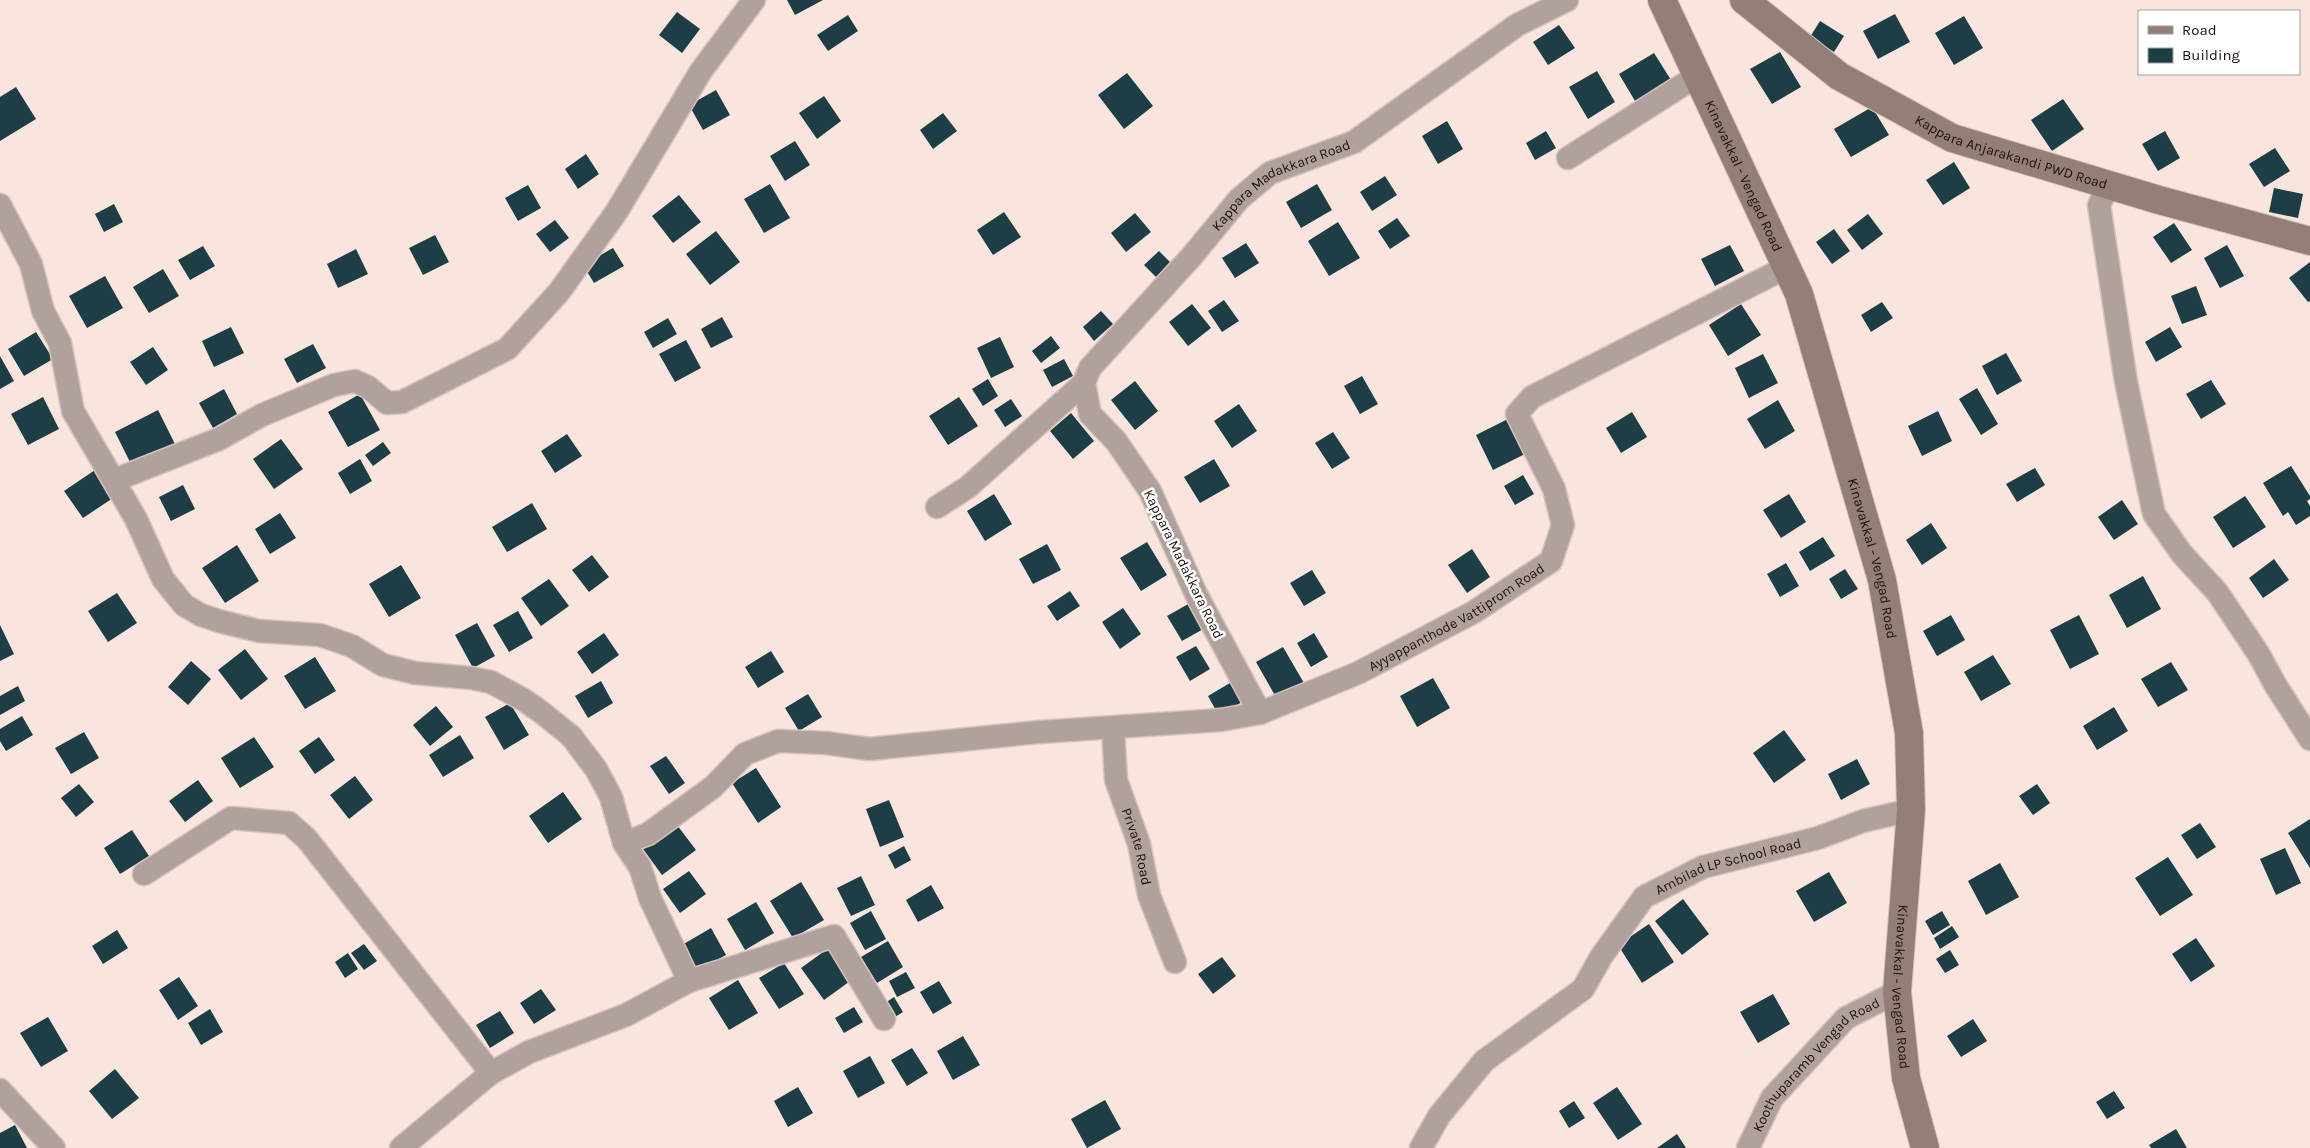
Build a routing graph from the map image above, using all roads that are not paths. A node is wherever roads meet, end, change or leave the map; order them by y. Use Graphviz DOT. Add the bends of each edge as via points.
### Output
graph roads {
  1 [pos="754,0"];
  2 [pos="1567,0"];
  3 [pos="1662,0"];
  4 [pos="1744,0"];
  5 [pos="1697,76"];
  6 [pos="1568,158"];
  7 [pos="2109,185"];
  8 [pos="0,205"];
  9 [pos="2307,234"];
  10 [pos="1787,267"];
  11 [pos="1084,383"];
  12 [pos="115,480"];
  13 [pos="937,507"];
  14 [pos="1260,712"];
  15 [pos="1112,728"];
  16 [pos="2310,739"];
  17 [pos="1911,810"];
  18 [pos="624,843"];
  19 [pos="144,874"];
  20 [pos="1175,962"];
  21 [pos="689,981"];
  22 [pos="1897,992"];
  23 [pos="884,1019"];
  24 [pos="490,1073"];
  25 [pos="0,1090"];
  26 [pos="54,1148"];
  27 [pos="400,1148"];
  28 [pos="1421,1148"];
  29 [pos="1748,1148"];
  30 [pos="1925,1148"];
  1 -- 12 [label="street" via="701,71 616,211 559,292 507,349 402,402 387,403 368,386 355,382 334,385 262,415 219,439"];
  2 -- 11 [label="street, Kappara Madakkara Road" via="1517,25 1354,142 1270,173 1239,199 1090,368"];
  3 -- 5 [label="main road, Kinavakkal - Vengad Road"];
  4 -- 7 [label="main road, Kappara Anjarakandi PWD Road" via="1839,76 1952,138"];
  5 -- 6 [label="street"];
  5 -- 10 [label="main road, Kinavakkal - Vengad Road"];
  7 -- 9 [label="main road, Kappara Anjarakandi PWD Road"];
  7 -- 16 [label="street" via="2099,205 2126,382 2154,514 2182,554 2217,592"];
  8 -- 12 [label="street" via="31,264 43,311 60,343 73,411"];
  10 -- 14 [label="street, Ayyappanthode Vattiprom Road" via="1532,397 1517,414 1554,489 1563,525 1552,561 1474,612 1358,672"];
  10 -- 17 [label="main road, Kinavakkal - Vengad Road" via="1799,294 1882,580 1910,733"];
  11 -- 13 [label="street" via="968,487"];
  11 -- 14 [label="street, Kappara Madakkara Road" via="1090,414 1116,441 1150,491 1196,594"];
  12 -- 18 [label="street" via="163,579 184,605 219,621 259,631 320,635 352,646 383,665 415,673 490,682 541,712 571,736 596,769 611,798"];
  14 -- 15 [label="street" via="1220,720"];
  15 -- 18 [label="street" via="869,749 778,741 745,754 713,787 648,834"];
  15 -- 20 [label="street, Private Road" via="1116,780 1139,844 1148,895"];
  17 -- 22 [label="main road, Kinavakkal - Vengad Road"];
  17 -- 28 [label="street, Ambilad LP School Road" via="1703,867 1644,897 1601,957 1583,989 1484,1062 1439,1116"];
  18 -- 21 [label="street" via="640,867 650,898"];
  19 -- 24 [label="street" via="231,818 289,824 308,839"];
  21 -- 23 [label="street" via="834,936"];
  21 -- 24 [label="street" via="626,1015 528,1052"];
  22 -- 29 [label="street, Koothuparamb Vengad Road" via="1846,1018 1772,1098"];
  22 -- 30 [label="main road, Kinavakkal - Vengad Road" via="1906,1078"];
  24 -- 27 [label="street"];
  25 -- 26 [label="street"];
}
